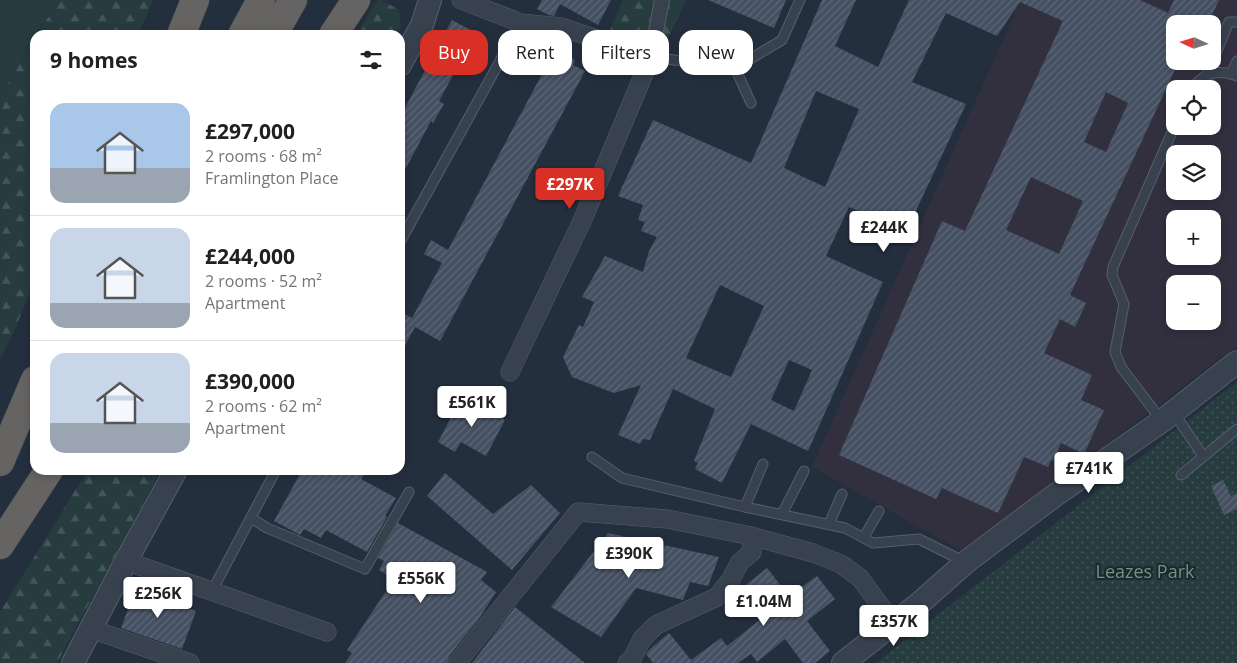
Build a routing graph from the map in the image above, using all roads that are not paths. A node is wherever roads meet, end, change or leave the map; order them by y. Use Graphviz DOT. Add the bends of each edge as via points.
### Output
graph roads {
  1 [pos="195,0"];
  2 [pos="261,0"];
  3 [pos="293,0"];
  4 [pos="356,0"];
  5 [pos="430,0"];
  6 [pos="461,0"];
  7 [pos="662,0"];
  8 [pos="800,0"];
  9 [pos="1237,22"];
  10 [pos="521,23"];
  11 [pos="183,30"];
  12 [pos="245,30"];
  13 [pos="276,30"];
  14 [pos="336,30"];
  15 [pos="656,30"];
  16 [pos="582,34"];
  17 [pos="405,56"];
  18 [pos="753,57"];
  19 [pos="1237,61"];
  20 [pos="643,75"];
  21 [pos="738,75"];
  22 [pos="1234,75"];
  23 [pos="1206,77"];
  24 [pos="1200,80"];
  25 [pos="751,103"];
  26 [pos="1171,135"];
  27 [pos="405,233"];
  28 [pos="1237,362"];
  29 [pos="510,372"];
  30 [pos="30,392"];
  31 [pos="30,414"];
  32 [pos="1168,416"];
  33 [pos="1237,429"];
  34 [pos="1203,456"];
  35 [pos="592,457"];
  36 [pos="0,462"];
  37 [pos="763,464"];
  38 [pos="0,467"];
  39 [pos="804,471"];
  40 [pos="30,473"];
  41 [pos="46,475"];
  42 [pos="173,475"];
  43 [pos="273,475"];
  44 [pos="1181,476"];
  45 [pos="409,492"];
  46 [pos="842,494"];
  47 [pos="745,507"];
  48 [pos="879,511"];
  49 [pos="782,514"];
  50 [pos="251,518"];
  51 [pos="829,524"];
  52 [pos="0,527"];
  53 [pos="751,536"];
  54 [pos="864,537"];
  55 [pos="0,545"];
  56 [pos="126,561"];
  57 [pos="966,562"];
  58 [pos="212,591"];
  59 [pos="893,623"];
  60 [pos="92,629"];
  61 [pos="327,632"];
  62 [pos="153,657"];
  63 [pos="73,663"];
  64 [pos="190,663"];
  65 [pos="457,663"];
  66 [pos="627,663"];
  67 [pos="843,663"];
  1 -- 11 [label="highway"];
  2 -- 12 [label="highway"];
  3 -- 13 [label="highway"];
  4 -- 14 [label="highway"];
  5 -- 17 [label="street" via="422,25"];
  6 -- 10 [label="street"];
  7 -- 15 [label="street"];
  8 -- 18 [label="lane" via="782,40"];
  9 -- 23 [label="lane" via="1229,22"];
  10 -- 16 [label="street" via="560,27"];
  10 -- 27 [label="lane"];
  19 -- 22 [label="lane"];
  20 -- 29 [label="street" via="583,219"];
  21 -- 25 [label="lane"];
  22 -- 23 [label="lane" via="1216,72"];
  23 -- 24 [label="lane"];
  26 -- 32 [label="lane" via="1112,275 1124,304 1115,352 1121,366"];
  28 -- 32 [label="street"];
  30 -- 36 [label="highway"];
  31 -- 38 [label="highway"];
  32 -- 34 [label="lane"];
  32 -- 57 [label="street"];
  33 -- 34 [label="lane"];
  34 -- 44 [label="lane"];
  35 -- 47 [label="lane" via="622,478"];
  37 -- 47 [label="lane"];
  39 -- 49 [label="lane"];
  40 -- 52 [label="highway"];
  41 -- 55 [label="highway"];
  42 -- 56 [label="street"];
  43 -- 50 [label="lane"];
  45 -- 50 [label="lane" via="365,569 267,528"];
  46 -- 51 [label="lane"];
  47 -- 49 [label="lane"];
  48 -- 54 [label="lane"];
  49 -- 51 [label="lane"];
  50 -- 58 [label="lane"];
  51 -- 54 [label="lane"];
  53 -- 59 [label="street" via="841,564 860,578"];
  53 -- 65 [label="street" via="667,519 578,512"];
  53 -- 66 [label="street" via="752,552 740,562 718,597 656,625 642,639"];
  54 -- 57 [label="lane" via="873,542 919,539"];
  56 -- 58 [label="street"];
  56 -- 60 [label="street"];
  57 -- 59 [label="street"];
  58 -- 61 [label="street"];
  59 -- 67 [label="street"];
  60 -- 62 [label="street"];
  60 -- 63 [label="street"];
  62 -- 64 [label="street"];
}
